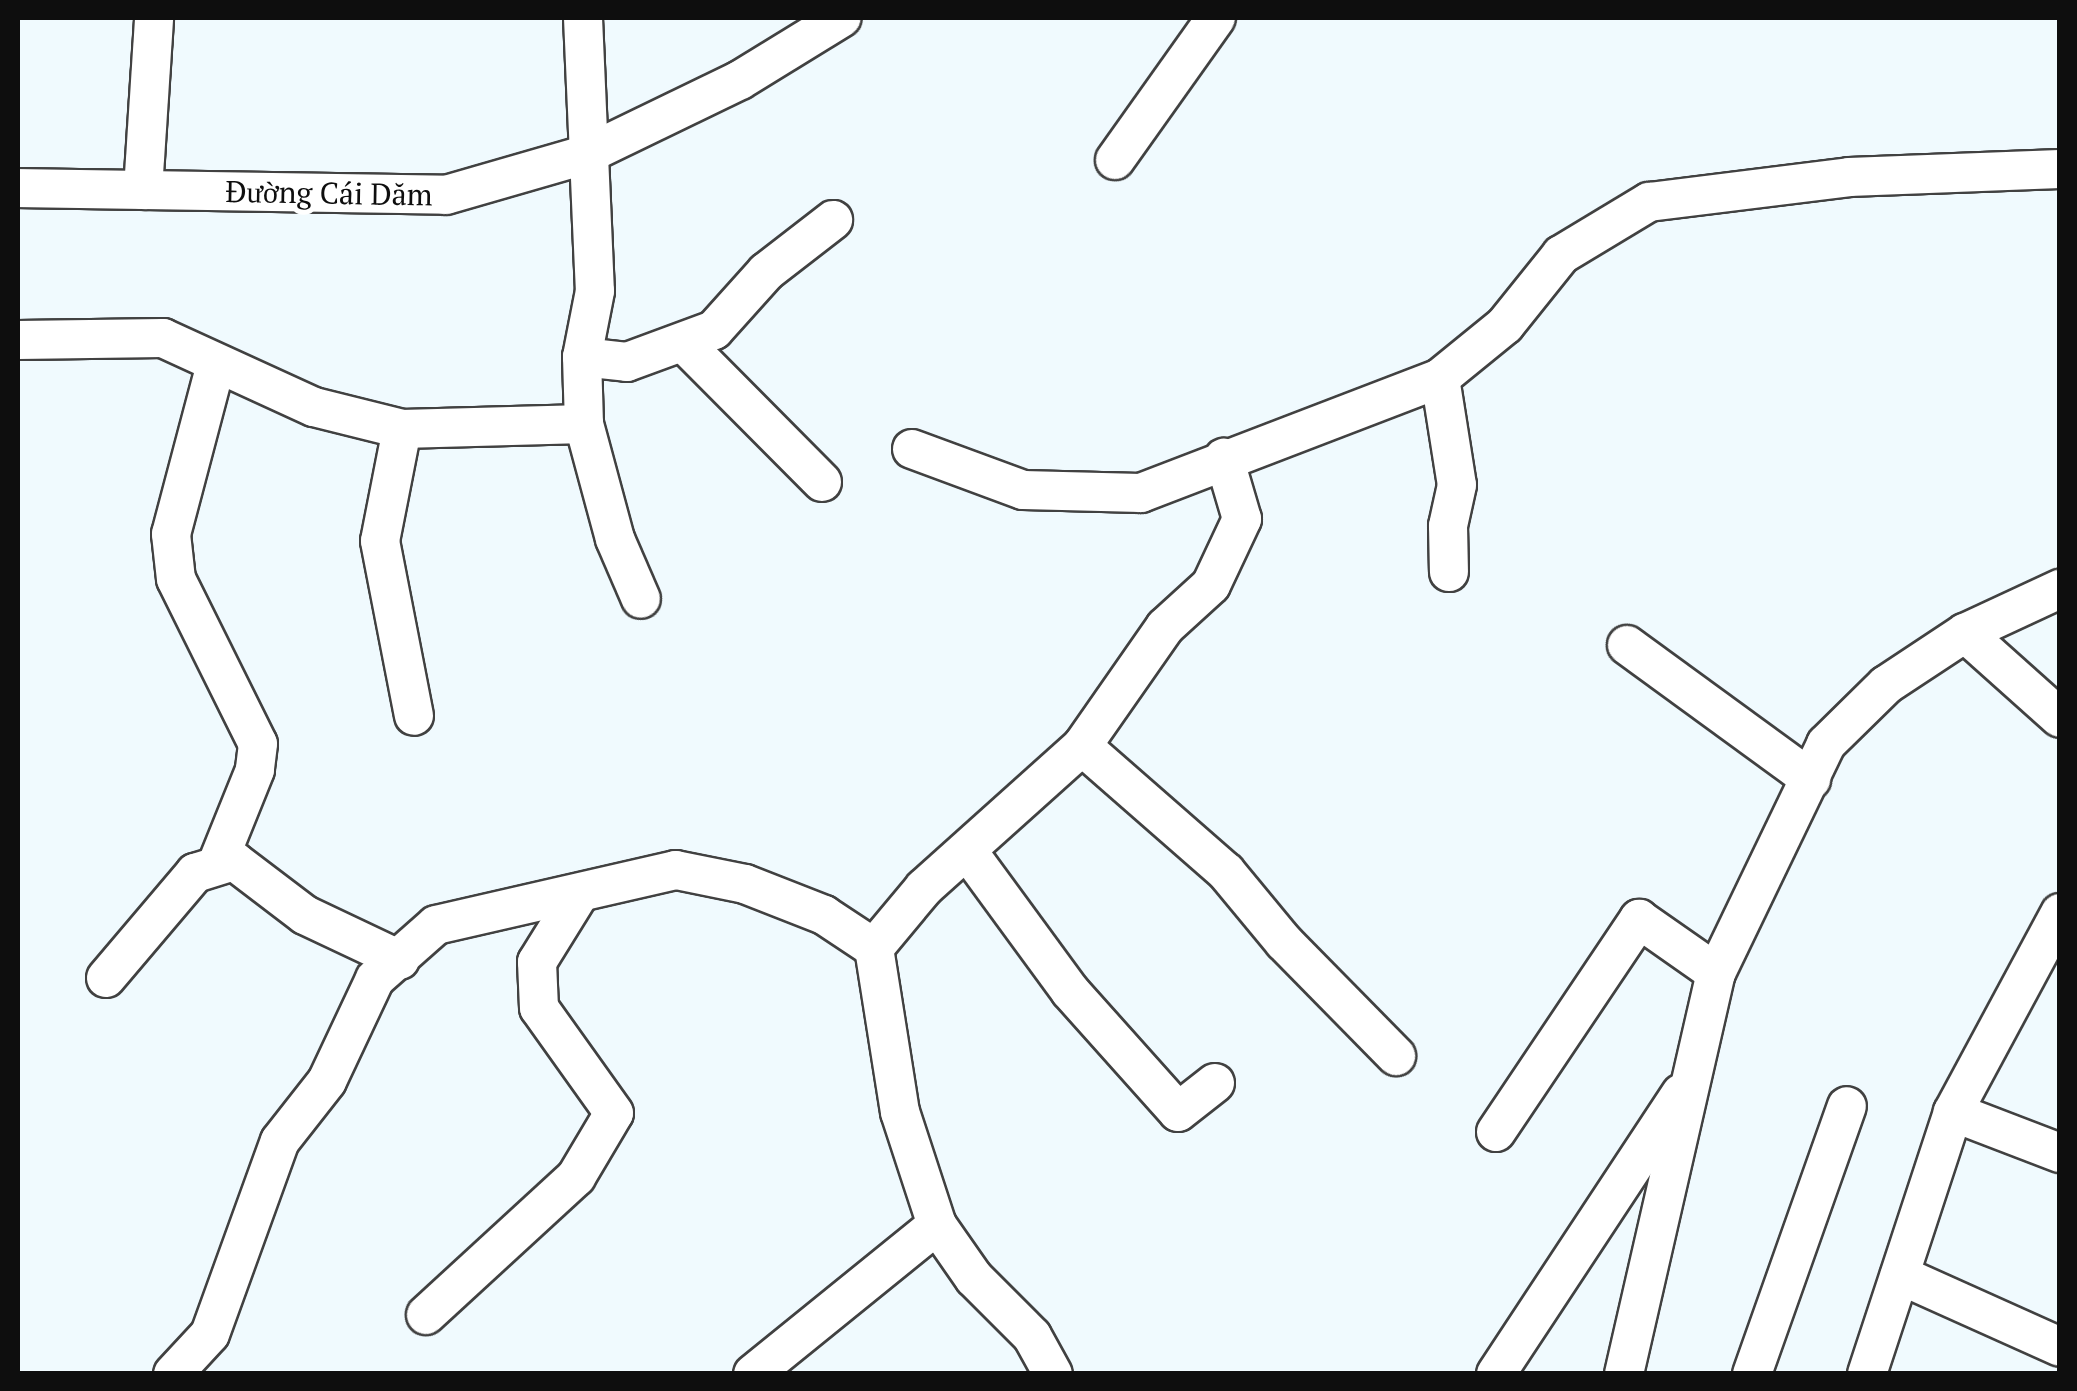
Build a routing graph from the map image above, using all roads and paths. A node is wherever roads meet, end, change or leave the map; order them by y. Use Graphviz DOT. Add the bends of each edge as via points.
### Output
graph roads {
  1 [pos="154,18"];
  2 [pos="584,18"];
  3 [pos="841,18"];
  4 [pos="1216,18"];
  5 [pos="585,155"];
  6 [pos="1115,160"];
  7 [pos="2060,169"];
  8 [pos="18,188"];
  9 [pos="143,190"];
  10 [pos="834,220"];
  11 [pos="18,340"];
  12 [pos="686,345"];
  13 [pos="582,357"];
  14 [pos="216,364"];
  15 [pos="1440,378"];
  16 [pos="584,424"];
  17 [pos="402,430"];
  18 [pos="912,450"];
  19 [pos="1224,458"];
  20 [pos="822,482"];
  21 [pos="1448,572"];
  22 [pos="2060,589"];
  23 [pos="641,599"];
  24 [pos="1964,633"];
  25 [pos="1627,645"];
  26 [pos="414,716"];
  27 [pos="2060,718"];
  28 [pos="1082,746"];
  29 [pos="1810,779"];
  30 [pos="969,854"];
  31 [pos="217,864"];
  32 [pos="578,896"];
  33 [pos="2060,913"];
  34 [pos="874,948"];
  35 [pos="400,960"];
  36 [pos="1716,973"];
  37 [pos="106,978"];
  38 [pos="1396,1056"];
  39 [pos="1696,1070"];
  40 [pos="1215,1083"];
  41 [pos="1847,1106"];
  42 [pos="1952,1112"];
  43 [pos="1496,1132"];
  44 [pos="2060,1154"];
  45 [pos="937,1225"];
  46 [pos="1900,1274"];
  47 [pos="426,1316"];
  48 [pos="2060,1347"];
  49 [pos="173,1374"];
  50 [pos="753,1374"];
  51 [pos="1052,1374"];
  52 [pos="1496,1374"];
  53 [pos="1624,1374"];
  54 [pos="1752,1374"];
  55 [pos="1868,1374"];
  1 -- 9 [label="street"];
  2 -- 5 [label="street"];
  3 -- 5 [label="street, Đường Cái Dăm" via="740,80"];
  4 -- 6 [label="street"];
  5 -- 9 [label="street, Đường Cái Dăm" via="446,195"];
  5 -- 13 [label="street" via="594,291"];
  7 -- 15 [label="street" via="1848,177 1648,202 1561,256 1505,325"];
  8 -- 9 [label="street, Đường Cái Dăm"];
  10 -- 12 [label="street" via="766,272 714,330"];
  11 -- 14 [label="street" via="163,338"];
  12 -- 13 [label="street" via="627,362"];
  12 -- 20 [label="street"];
  13 -- 16 [label="street"];
  14 -- 17 [label="street" via="314,407"];
  14 -- 31 [label="street" via="171,534 176,580 258,744 255,770"];
  15 -- 19 [label="street"];
  15 -- 21 [label="street" via="1458,485 1448,526"];
  16 -- 17 [label="street"];
  16 -- 23 [label="street" via="614,539"];
  17 -- 26 [label="street" via="380,541"];
  18 -- 19 [label="street" via="1023,490 1088,496 1141,493"];
  19 -- 28 [label="street" via="1242,519 1211,586 1165,627"];
  22 -- 24 [label="street"];
  24 -- 27 [label="street"];
  24 -- 29 [label="street" via="1886,685 1826,744"];
  25 -- 29 [label="street"];
  28 -- 30 [label="street"];
  28 -- 38 [label="street" via="1226,872"];
  29 -- 36 [label="street"];
  30 -- 34 [label="street" via="924,888"];
  30 -- 40 [label="street" via="1070,991 1178,1112"];
  31 -- 35 [label="street" via="234,860 304,915"];
  31 -- 37 [label="street" via="195,873"];
  32 -- 34 [label="street" via="676,870 760,890 824,916"];
  32 -- 35 [label="street" via="436,925"];
  32 -- 47 [label="street" via="537,962 539,1008 614,1113 576,1178"];
  33 -- 42 [label="street"];
  34 -- 45 [label="street" via="900,1112"];
  35 -- 49 [label="street" via="375,979 326,1081 280,1140 210,1334"];
  36 -- 39 [label="street"];
  36 -- 43 [label="street" via="1639,919"];
  39 -- 52 [label="street"];
  39 -- 53 [label="street"];
  41 -- 54 [label="street"];
  42 -- 44 [label="street"];
  42 -- 46 [label="street"];
  45 -- 50 [label="street"];
  45 -- 51 [label="street" via="974,1278 1032,1336"];
  46 -- 48 [label="street"];
  46 -- 55 [label="street"];
}
